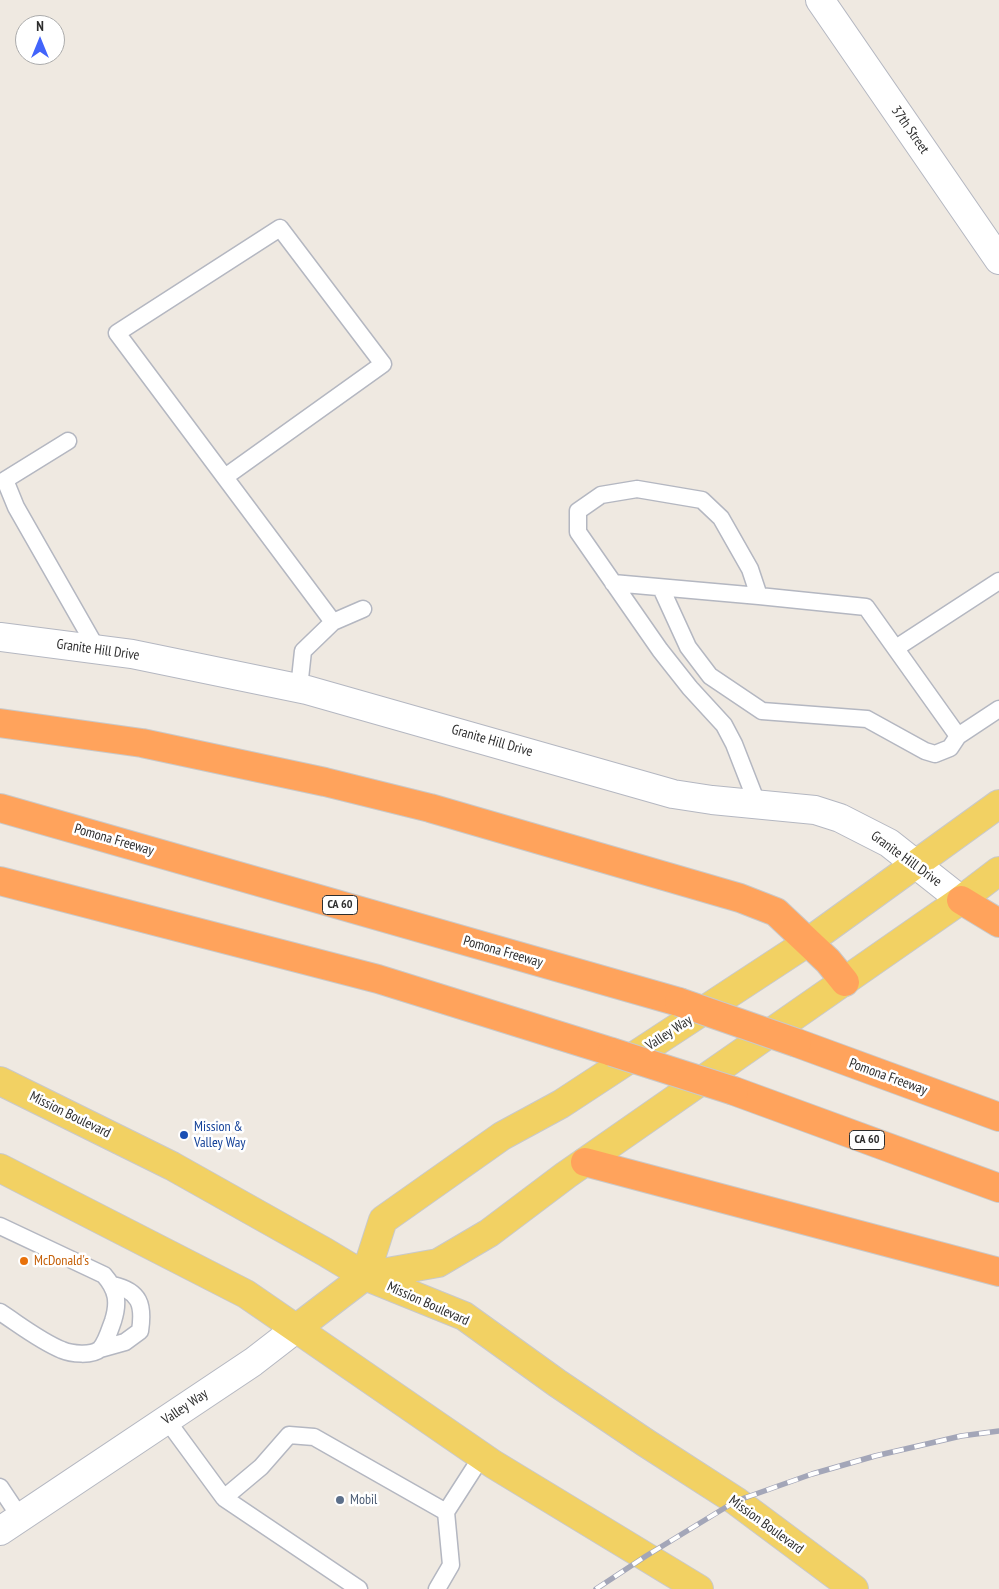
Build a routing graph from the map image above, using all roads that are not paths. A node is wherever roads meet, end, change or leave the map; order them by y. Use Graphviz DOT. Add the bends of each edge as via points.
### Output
graph roads {
  1 [pos="820,0"];
  2 [pos="999,260"];
  3 [pos="68,441"];
  4 [pos="225,477"];
  5 [pos="999,581"];
  6 [pos="613,584"];
  7 [pos="661,588"];
  8 [pos="759,596"];
  9 [pos="363,609"];
  10 [pos="333,622"];
  11 [pos="0,637"];
  12 [pos="896,648"];
  13 [pos="97,649"];
  14 [pos="299,688"];
  15 [pos="999,710"];
  16 [pos="0,723"];
  17 [pos="958,736"];
  18 [pos="757,803"];
  19 [pos="999,804"];
  20 [pos="0,808"];
  21 [pos="916,865"];
  22 [pos="999,871"];
  23 [pos="0,881"];
  24 [pos="961,900"];
  25 [pos="999,923"];
  26 [pos="808,942"];
  27 [pos="845,982"];
  28 [pos="0,1081"];
  29 [pos="999,1117"];
  30 [pos="585,1162"];
  31 [pos="0,1168"];
  32 [pos="999,1188"];
  33 [pos="0,1226"];
  34 [pos="999,1272"];
  35 [pos="364,1276"];
  36 [pos="113,1285"];
  37 [pos="0,1312"];
  38 [pos="297,1328"];
  39 [pos="100,1349"];
  40 [pos="166,1419"];
  41 [pos="482,1456"];
  42 [pos="0,1487"];
  43 [pos="224,1498"];
  44 [pos="446,1512"];
  45 [pos="10,1524"];
  46 [pos="360,1589"];
  47 [pos="437,1589"];
  48 [pos="699,1589"];
  49 [pos="854,1589"];
  1 -- 2 [label="street, 37th Street"];
  3 -- 13 [label="lane" via="5,480 16,507"];
  4 -- 4 [label="lane" via="117,333 280,228 382,364"];
  4 -- 10 [label="lane"];
  5 -- 12 [label="lane"];
  6 -- 7 [label="lane"];
  6 -- 8 [label="lane" via="578,532 578,511 600,496 637,489 702,500 721,518 750,569"];
  6 -- 18 [label="lane" via="684,680 724,725"];
  7 -- 8 [label="lane"];
  7 -- 17 [label="lane" via="688,647 710,676 762,711 867,719 935,754 950,748"];
  8 -- 12 [label="lane" via="866,607"];
  9 -- 10 [label="lane"];
  10 -- 14 [label="lane" via="303,651"];
  11 -- 13 [label="street, Granite Hill Drive"];
  12 -- 17 [label="lane"];
  13 -- 14 [label="street, Granite Hill Drive"];
  14 -- 18 [label="street, Granite Hill Drive" via="673,794"];
  15 -- 17 [label="lane"];
  16 -- 26 [label="highway" via="208,756 430,808 740,898 776,912"];
  18 -- 21 [label="street, Granite Hill Drive" via="815,810 840,818 889,843"];
  19 -- 21 [label="main road, Valley Way"];
  20 -- 29 [label="highway, Pomona Freeway / CA 60, bridge" via="680,1002"];
  21 -- 24 [label="street, Granite Hill Drive"];
  21 -- 26 [label="main road, Valley Way"];
  22 -- 24 [label="main road, Valley Way"];
  23 -- 32 [label="highway, CA 60, bridge" via="378,979 734,1091"];
  24 -- 25 [label="highway"];
  24 -- 27 [label="main road, Valley Way"];
  26 -- 27 [label="highway"];
  26 -- 35 [label="main road, Valley Way" via="561,1104 502,1136 383,1220"];
  27 -- 30 [label="main road, Valley Way"];
  28 -- 35 [label="main road, Mission Boulevard" via="172,1166"];
  30 -- 34 [label="highway"];
  30 -- 35 [label="main road, Valley Way" via="489,1233 438,1263"];
  31 -- 38 [label="main road" via="246,1294"];
  33 -- 36 [label="lane" via="104,1275"];
  35 -- 38 [label="main road, Valley Way"];
  35 -- 49 [label="main road, Mission Boulevard" via="464,1316 565,1388 736,1501"];
  36 -- 39 [label="lane" via="116,1300 113,1319"];
  36 -- 39 [label="lane" via="127,1288 140,1301 143,1316 140,1331 125,1342"];
  37 -- 39 [label="lane" via="64,1351 89,1354"];
  38 -- 40 [label="street, Valley Way"];
  38 -- 41 [label="main road"];
  40 -- 43 [label="lane"];
  40 -- 45 [label="street, Valley Way"];
  41 -- 44 [label="lane"];
  41 -- 48 [label="main road"];
  42 -- 45 [label="lane"];
  43 -- 44 [label="lane" via="261,1467 289,1435 314,1437"];
  43 -- 46 [label="lane"];
  44 -- 47 [label="lane" via="451,1565"];
}
